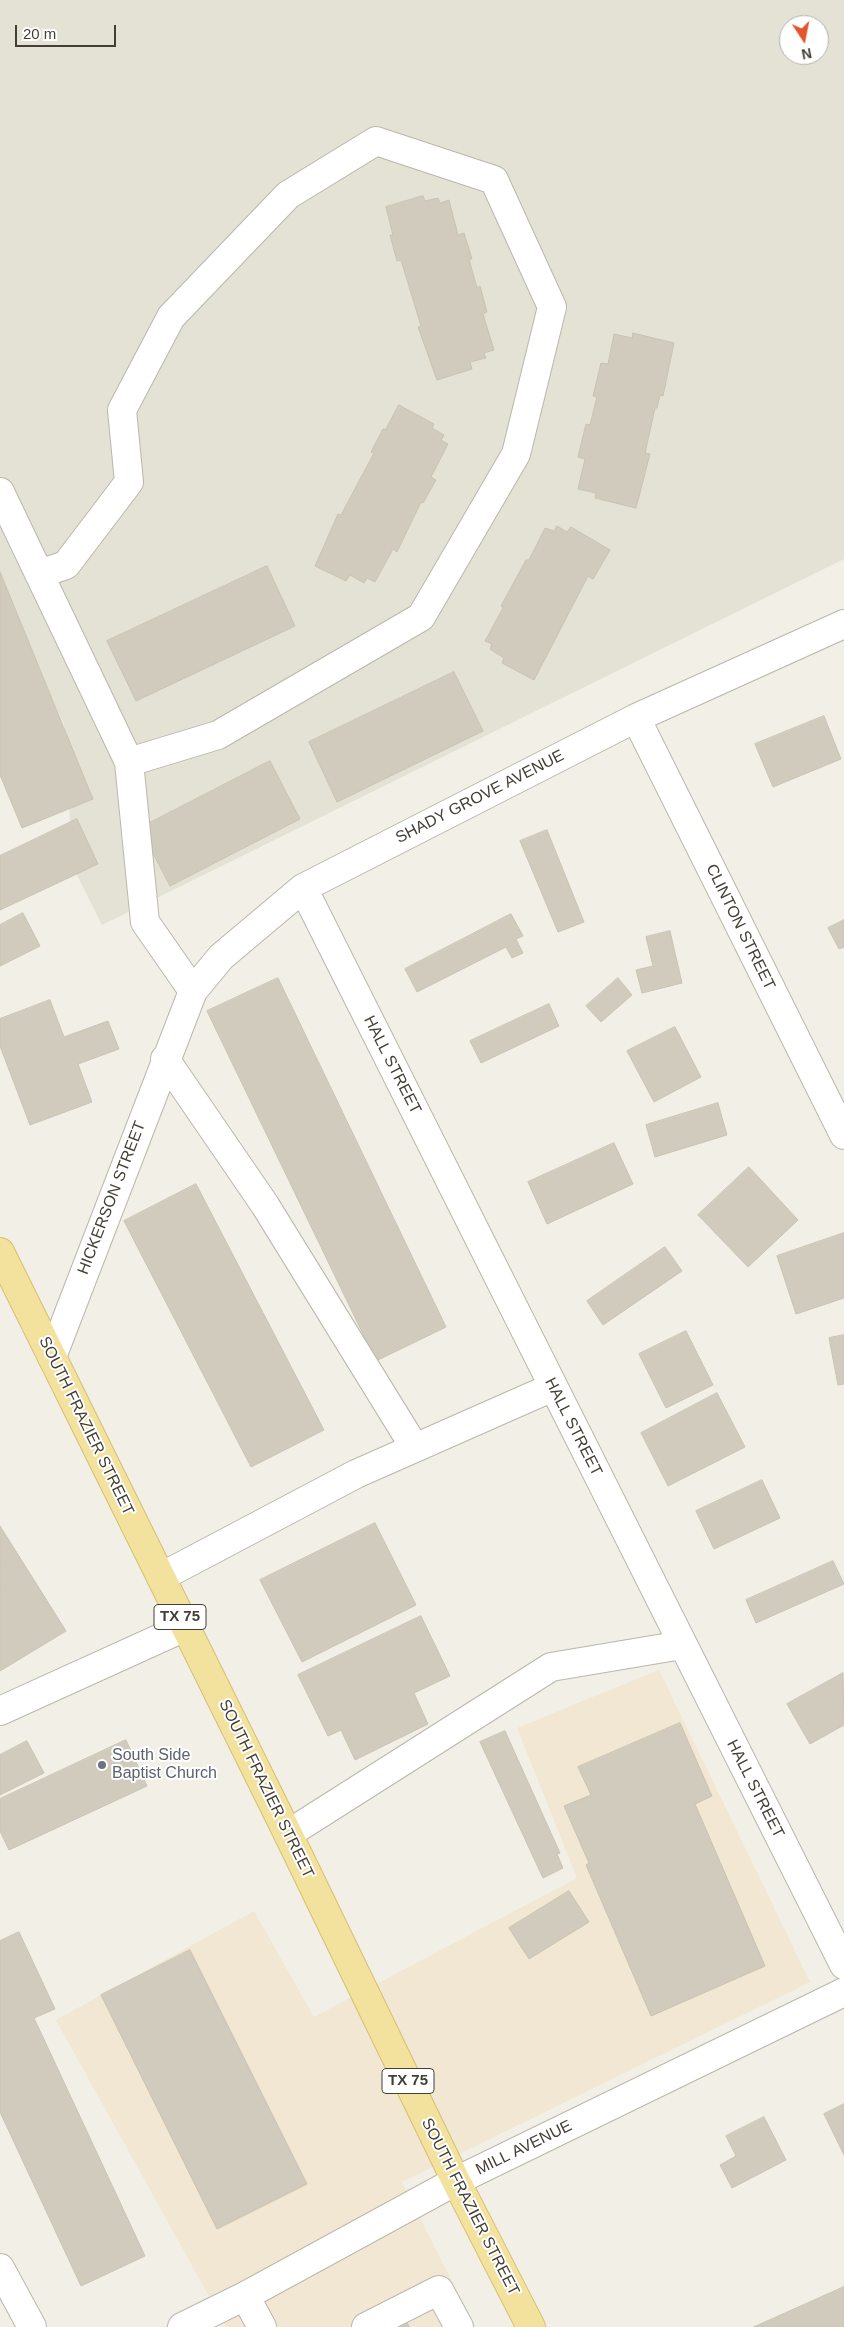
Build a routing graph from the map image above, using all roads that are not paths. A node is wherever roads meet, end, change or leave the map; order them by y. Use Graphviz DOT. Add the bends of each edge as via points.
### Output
graph roads {
  1 [pos="0,492"];
  2 [pos="39,574"];
  3 [pos="844,624"];
  4 [pos="636,718"];
  5 [pos="129,762"];
  6 [pos="303,888"];
  7 [pos="193,991"];
  8 [pos="169,1049"];
  9 [pos="844,1135"];
  10 [pos="0,1252"];
  11 [pos="52,1357"];
  12 [pos="553,1387"];
  13 [pos="416,1448"];
  14 [pos="161,1577"];
  15 [pos="185,1627"];
  16 [pos="682,1645"];
  17 [pos="0,1711"];
  18 [pos="288,1834"];
  19 [pos="844,1965"];
  20 [pos="844,1992"];
  21 [pos="456,2181"];
  22 [pos="0,2268"];
  23 [pos="245,2296"];
  24 [pos="32,2327"];
  25 [pos="182,2327"];
  26 [pos="262,2327"];
  27 [pos="366,2327"];
  28 [pos="459,2327"];
  29 [pos="531,2327"];
  1 -- 2 [label="street"];
  2 -- 5 [label="street"];
  2 -- 5 [label="street" via="66,565 129,482 122,410 171,317 288,195 376,141 494,180 552,307 516,454 421,617 218,735"];
  3 -- 4 [label="street, SHADY GROVE AVENUE"];
  4 -- 6 [label="street, SHADY GROVE AVENUE"];
  4 -- 9 [label="street, CLINTON STREET"];
  5 -- 7 [label="street" via="145,922"];
  6 -- 7 [label="street, SHADY GROVE AVENUE" via="220,957"];
  6 -- 12 [label="street, HALL STREET"];
  7 -- 8 [label="street, SHADY GROVE AVENUE"];
  8 -- 11 [label="street, HICKERSON STREET"];
  8 -- 13 [label="street"];
  10 -- 11 [label="main road, SOUTH FRAZIER STREET / TX 75"];
  11 -- 14 [label="main road, SOUTH FRAZIER STREET / TX 75"];
  12 -- 13 [label="street"];
  12 -- 16 [label="street, HALL STREET"];
  13 -- 14 [label="street" via="356,1474"];
  14 -- 15 [label="main road, SOUTH FRAZIER STREET / TX 75"];
  15 -- 17 [label="street"];
  15 -- 18 [label="main road, SOUTH FRAZIER STREET / TX 75"];
  16 -- 18 [label="street" via="551,1667"];
  16 -- 19 [label="street, HALL STREET"];
  18 -- 21 [label="main road, SOUTH FRAZIER STREET / TX 75"];
  20 -- 21 [label="street, MILL AVENUE"];
  21 -- 23 [label="street, MILL AVENUE"];
  21 -- 29 [label="main road, SOUTH FRAZIER STREET / TX 75"];
  22 -- 24 [label="street"];
  23 -- 25 [label="street, MILL AVENUE"];
  23 -- 26 [label="street"];
  27 -- 28 [label="street" via="440,2290"];
}
